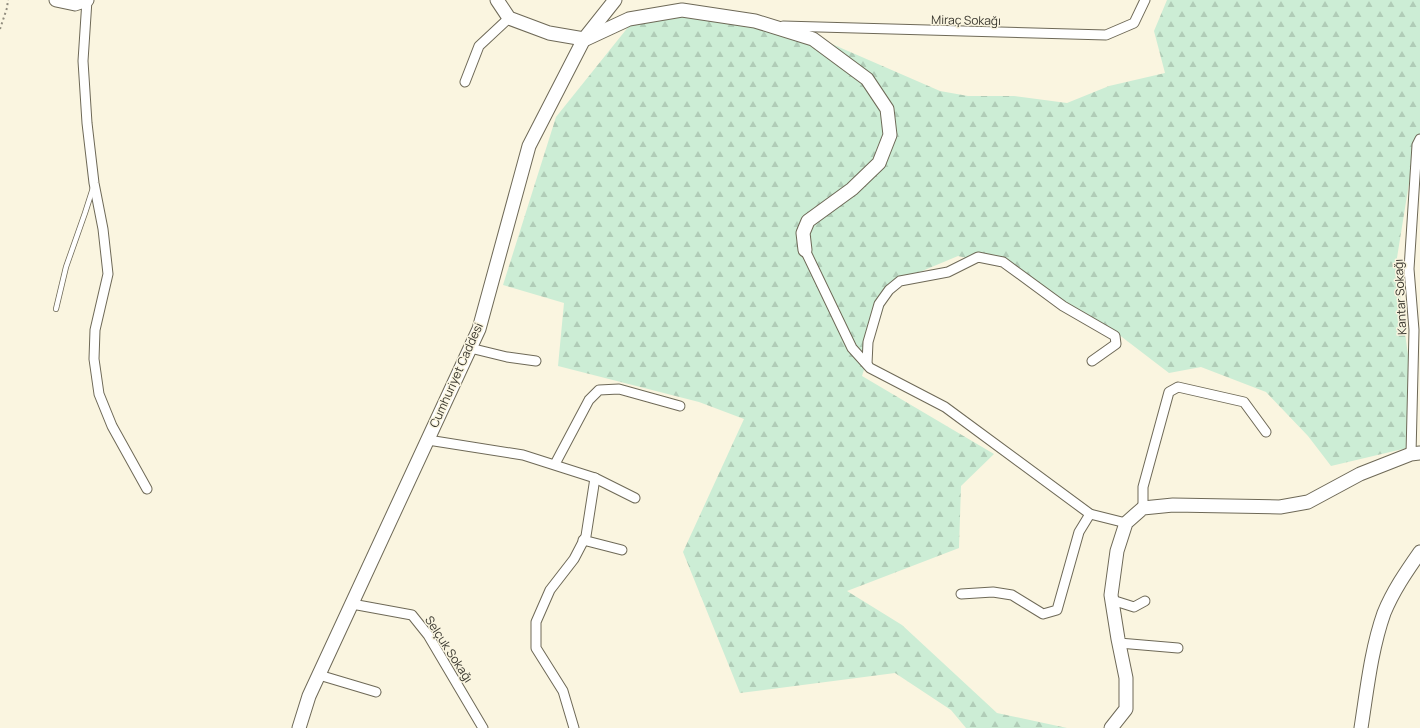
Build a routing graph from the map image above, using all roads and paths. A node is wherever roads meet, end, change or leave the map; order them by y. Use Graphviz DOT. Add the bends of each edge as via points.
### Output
graph roads {
  1 [pos="8,0"];
  2 [pos="56,0"];
  3 [pos="87,0"];
  4 [pos="496,0"];
  5 [pos="615,0"];
  6 [pos="1145,0"];
  7 [pos="509,18"];
  8 [pos="770,26"];
  9 [pos="0,29"];
  10 [pos="584,39"];
  11 [pos="464,82"];
  12 [pos="1420,139"];
  13 [pos="94,183"];
  14 [pos="805,250"];
  15 [pos="56,309"];
  16 [pos="1417,330"];
  17 [pos="470,348"];
  18 [pos="536,361"];
  19 [pos="1092,361"];
  20 [pos="866,364"];
  21 [pos="680,406"];
  22 [pos="1266,432"];
  23 [pos="428,440"];
  24 [pos="1415,454"];
  25 [pos="555,464"];
  26 [pos="595,478"];
  27 [pos="147,489"];
  28 [pos="635,498"];
  29 [pos="1143,508"];
  30 [pos="1090,514"];
  31 [pos="1126,523"];
  32 [pos="584,540"];
  33 [pos="622,550"];
  34 [pos="1420,552"];
  35 [pos="961,594"];
  36 [pos="1112,600"];
  37 [pos="1145,601"];
  38 [pos="352,604"];
  39 [pos="1119,643"];
  40 [pos="1178,648"];
  41 [pos="319,675"];
  42 [pos="376,692"];
  43 [pos="299,728"];
  44 [pos="483,728"];
  45 [pos="574,728"];
  46 [pos="1111,728"];
  47 [pos="1361,728"];
  1 -- 9 [label="path"];
  2 -- 3 [label="street" via="75,4"];
  3 -- 13 [label="street" via="84,61 87,123"];
  4 -- 7 [label="street"];
  5 -- 10 [label="street, Cumhuriyet Caddesi"];
  6 -- 8 [label="street, Miraç Sokağı" via="1134,23 1106,34"];
  7 -- 10 [label="street" via="549,33"];
  7 -- 11 [label="street" via="479,46"];
  8 -- 10 [label="street" via="755,21 682,10 630,19"];
  8 -- 14 [label="street" via="813,39 867,79 887,109 890,135 879,163 852,189 808,221 803,233"];
  10 -- 17 [label="street, Cumhuriyet Caddesi" via="529,146 479,329"];
  12 -- 16 [label="street, Kantar Sokağı" via="1417,145 1408,269"];
  13 -- 15 [label="lane" via="66,267"];
  13 -- 27 [label="street" via="108,274 95,330 94,359 99,394 112,426"];
  14 -- 20 [label="street" via="852,348"];
  16 -- 24 [label="street, Kantar Sokağı"];
  17 -- 18 [label="street"];
  17 -- 23 [label="street, Cumhuriyet Caddesi"];
  19 -- 20 [label="street" via="1116,344 1115,336 1063,306 1003,262 978,257 948,272 900,281 889,290 879,304 868,342"];
  20 -- 30 [label="street" via="945,407"];
  21 -- 25 [label="street" via="619,389 599,390 589,400"];
  22 -- 29 [label="street" via="1244,402 1178,387 1169,392 1143,487"];
  23 -- 25 [label="street" via="523,455"];
  23 -- 38 [label="street, Cumhuriyet Caddesi"];
  24 -- 29 [label="street" via="1360,474 1308,502 1280,507 1173,505"];
  25 -- 26 [label="street"];
  26 -- 28 [label="street"];
  26 -- 32 [label="street"];
  29 -- 31 [label="street"];
  30 -- 31 [label="street"];
  30 -- 35 [label="street" via="1079,532 1057,610 1042,614 1012,595 993,592"];
  31 -- 36 [label="street" via="1117,551"];
  32 -- 33 [label="street"];
  32 -- 45 [label="street" via="574,559 550,590 536,622 536,648 563,691"];
  34 -- 47 [label="street" via="1405,573 1384,613 1377,637"];
  36 -- 37 [label="street" via="1134,607"];
  36 -- 39 [label="street"];
  38 -- 41 [label="street, Cumhuriyet Caddesi"];
  38 -- 44 [label="street, Selçuk Sokağı" via="412,615 428,635"];
  39 -- 40 [label="street"];
  39 -- 46 [label="street" via="1126,678 1126,709"];
  41 -- 42 [label="street"];
  41 -- 43 [label="street, Cumhuriyet Caddesi"];
}
